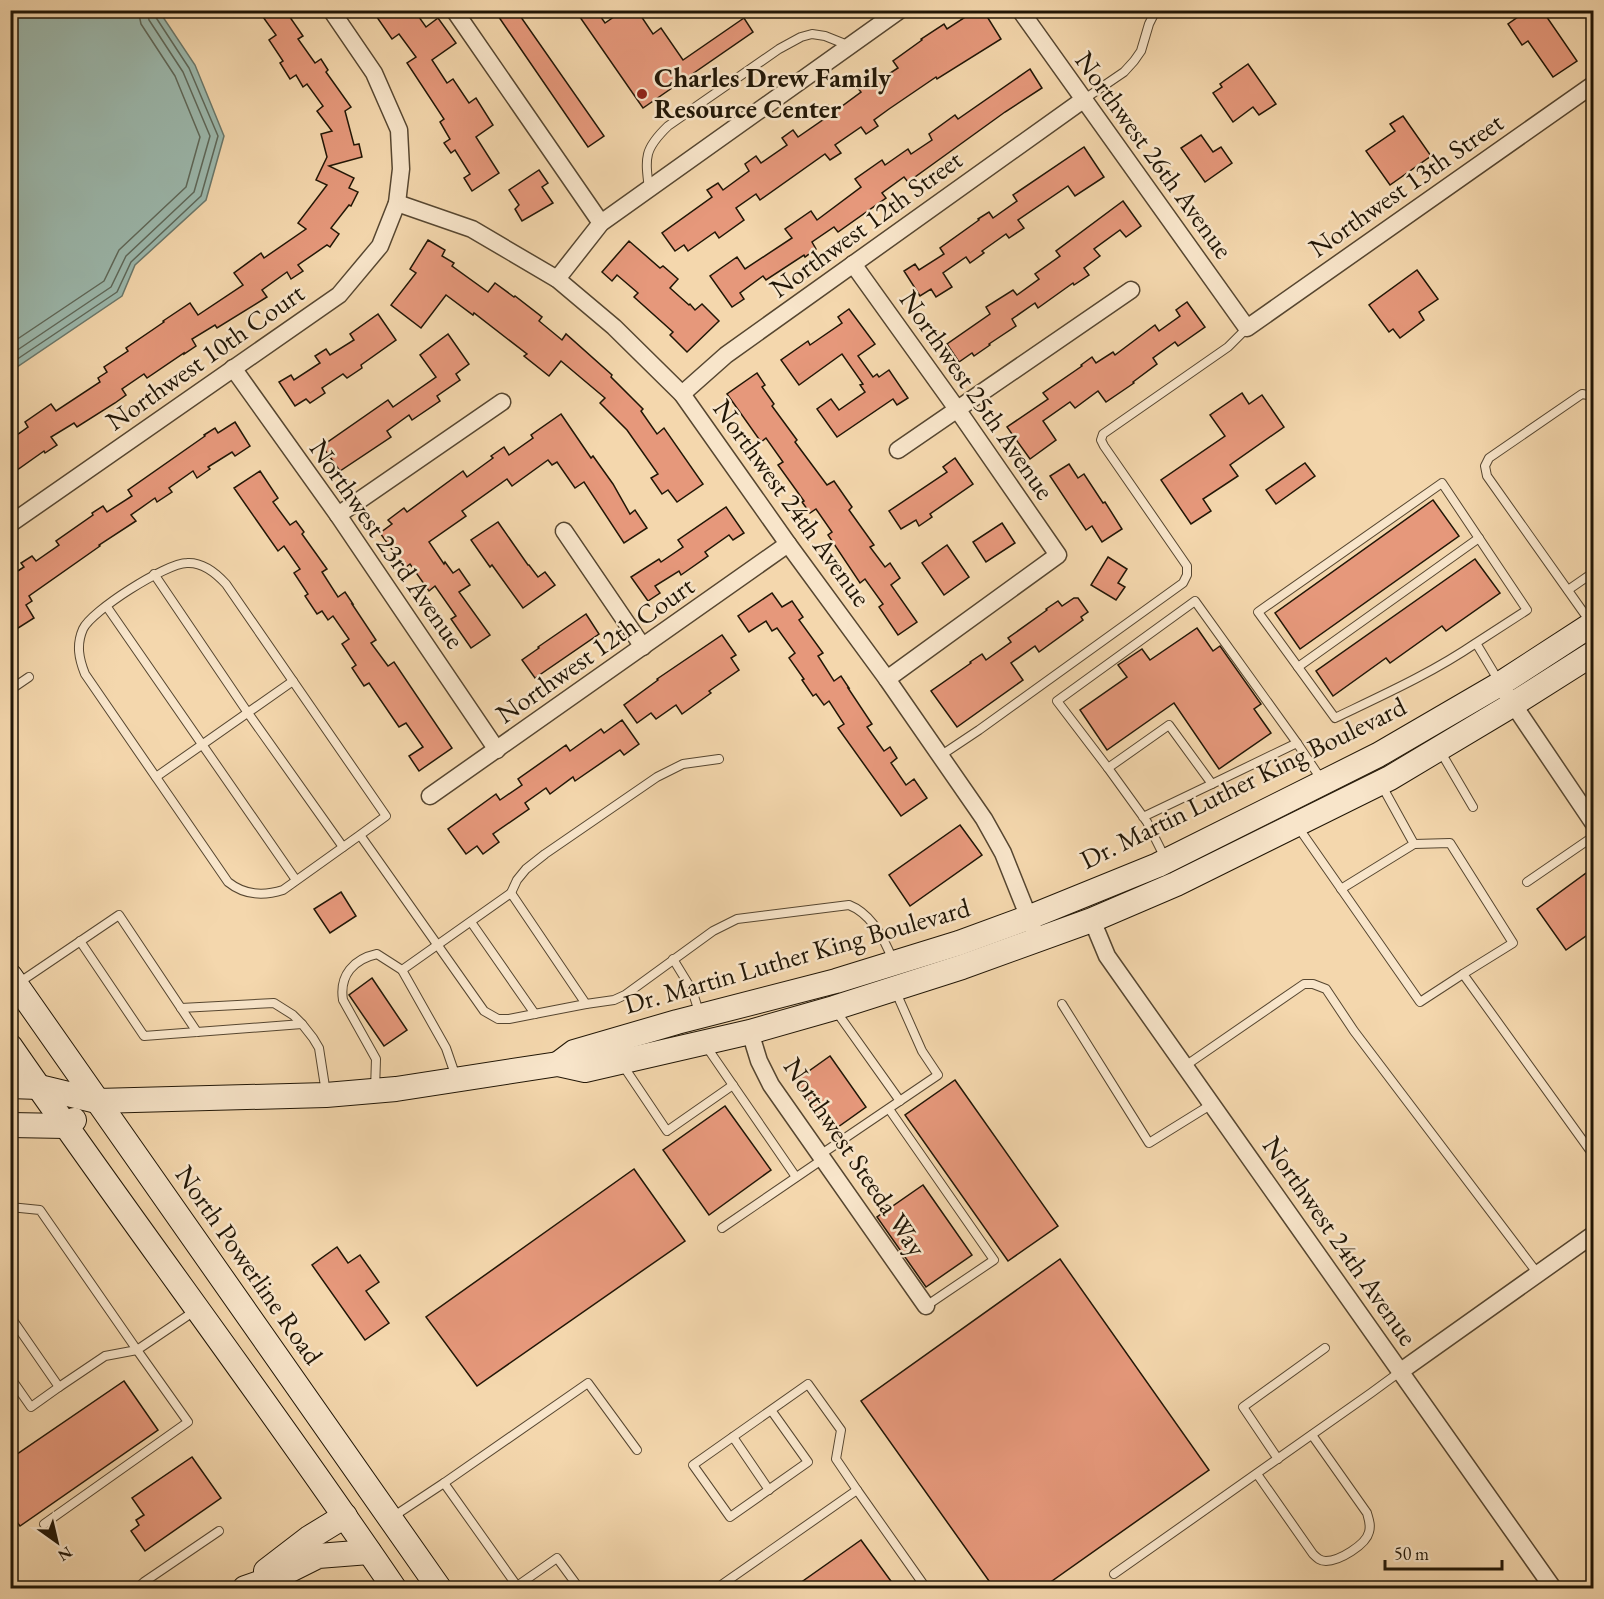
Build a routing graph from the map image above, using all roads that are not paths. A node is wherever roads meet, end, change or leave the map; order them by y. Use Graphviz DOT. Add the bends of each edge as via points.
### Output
graph roads {
  1 [pos="331,10"];
  2 [pos="454,10"];
  3 [pos="1020,10"];
  4 [pos="1156,10"];
  5 [pos="896,12"];
  6 [pos="850,46"];
  7 [pos="1593,84"];
  8 [pos="1083,100"];
  9 [pos="649,189"];
  10 [pos="397,203"];
  11 [pos="601,223"];
  12 [pos="853,264"];
  13 [pos="556,279"];
  14 [pos="1131,290"];
  15 [pos="1247,328"];
  16 [pos="233,369"];
  17 [pos="682,394"];
  18 [pos="1593,396"];
  19 [pos="502,402"];
  20 [pos="957,409"];
  21 [pos="898,450"];
  22 [pos="338,515"];
  23 [pos="10,524"];
  24 [pos="564,531"];
  25 [pos="1479,538"];
  26 [pos="788,544"];
  27 [pos="1593,572"];
  28 [pos="154,574"];
  29 [pos="1568,590"];
  30 [pos="107,607"];
  31 [pos="1593,623"];
  32 [pos="1476,643"];
  33 [pos="643,647"];
  34 [pos="1593,653"];
  35 [pos="1298,667"];
  36 [pos="29,677"];
  37 [pos="887,679"];
  38 [pos="293,681"];
  39 [pos="1500,684"];
  40 [pos="10,690"];
  41 [pos="1512,705"];
  42 [pos="248,713"];
  43 [pos="1297,743"];
  44 [pos="201,745"];
  45 [pos="1439,749"];
  46 [pos="497,750"];
  47 [pos="940,756"];
  48 [pos="719,759"];
  49 [pos="1108,768"];
  50 [pos="156,777"];
  51 [pos="1321,783"];
  52 [pos="1380,783"];
  53 [pos="1212,784"];
  54 [pos="430,796"];
  55 [pos="1473,807"];
  56 [pos="1143,817"];
  57 [pos="1296,824"];
  58 [pos="1593,824"];
  59 [pos="360,836"];
  60 [pos="1593,836"];
  61 [pos="1212,838"];
  62 [pos="1414,844"];
  63 [pos="343,847"];
  64 [pos="1166,861"];
  65 [pos="296,880"];
  66 [pos="1527,882"];
  67 [pos="1341,889"];
  68 [pos="511,893"];
  69 [pos="1030,917"];
  70 [pos="1092,920"];
  71 [pos="471,922"];
  72 [pos="1037,940"];
  73 [pos="80,941"];
  74 [pos="437,945"];
  75 [pos="673,959"];
  76 [pos="894,963"];
  77 [pos="402,970"];
  78 [pos="1463,974"];
  79 [pos="13,981"];
  80 [pos="895,990"];
  81 [pos="586,1004"];
  82 [pos="1062,1004"];
  83 [pos="181,1008"];
  84 [pos="834,1008"];
  85 [pos="535,1014"];
  86 [pos="700,1016"];
  87 [pos="302,1024"];
  88 [pos="197,1032"];
  89 [pos="750,1032"];
  90 [pos="704,1043"];
  91 [pos="10,1046"];
  92 [pos="620,1062"];
  93 [pos="558,1064"];
  94 [pos="1185,1066"];
  95 [pos="457,1080"];
  96 [pos="733,1085"];
  97 [pos="10,1086"];
  98 [pos="39,1087"];
  99 [pos="375,1090"];
  100 [pos="326,1095"];
  101 [pos="97,1101"];
  102 [pos="900,1101"];
  103 [pos="1212,1104"];
  104 [pos="889,1108"];
  105 [pos="10,1125"];
  106 [pos="66,1126"];
  107 [pos="1593,1156"];
  108 [pos="822,1157"];
  109 [pos="796,1177"];
  110 [pos="10,1207"];
  111 [pos="722,1228"];
  112 [pos="1593,1234"];
  113 [pos="1538,1274"];
  114 [pos="926,1306"];
  115 [pos="196,1309"];
  116 [pos="10,1316"];
  117 [pos="1325,1348"];
  118 [pos="137,1350"];
  119 [pos="1401,1371"];
  120 [pos="10,1377"];
  121 [pos="59,1387"];
  122 [pos="771,1410"];
  123 [pos="1312,1435"];
  124 [pos="733,1437"];
  125 [pos="637,1450"];
  126 [pos="1278,1458"];
  127 [pos="307,1464"];
  128 [pos="1257,1473"];
  129 [pos="444,1483"];
  130 [pos="369,1489"];
  131 [pos="769,1490"];
  132 [pos="857,1490"];
  133 [pos="345,1516"];
  134 [pos="390,1519"];
  135 [pos="44,1524"];
  136 [pos="219,1531"];
  137 [pos="369,1552"];
  138 [pos="425,1569"];
  139 [pos="1114,1574"];
  140 [pos="137,1588"];
  141 [pos="244,1588"];
  142 [pos="394,1588"];
  143 [pos="439,1588"];
  144 [pos="579,1588"];
  145 [pos="717,1588"];
  146 [pos="926,1588"];
  147 [pos="1553,1588"];
  1 -- 10 [label="street, Northwest 10th Court" via="374,73 399,130 401,169"];
  2 -- 11 [label="street"];
  3 -- 8 [label="street, Northwest 26th Avenue"];
  4 -- 8 [label="lane" via="1142,51 1134,61"];
  5 -- 6 [label="street"];
  6 -- 9 [label="street"];
  6 -- 9 [label="lane" via="825,36 801,37 668,126 658,135 647,156"];
  7 -- 15 [label="street, Northwest 13th Street"];
  8 -- 12 [label="street, Northwest 12th Street"];
  8 -- 15 [label="street, Northwest 26th Avenue"];
  9 -- 11 [label="street"];
  10 -- 13 [label="street, Northwest 24th Avenue" via="472,229"];
  10 -- 16 [label="street, Northwest 10th Court" via="380,246 339,295"];
  11 -- 13 [label="street"];
  12 -- 17 [label="street, Northwest 12th Street" via="726,355"];
  12 -- 20 [label="street, Northwest 25th Avenue"];
  13 -- 17 [label="street, Northwest 24th Avenue" via="614,327"];
  14 -- 20 [label="street"];
  15 -- 47 [label="lane" via="1228,347 1103,434 1101,440 1187,566 1183,583"];
  16 -- 22 [label="street, Northwest 23rd Avenue"];
  16 -- 23 [label="street, Northwest 10th Court"];
  17 -- 26 [label="street, Northwest 24th Avenue"];
  18 -- 29 [label="lane" via="1582,394 1489,458 1485,466 1487,476"];
  19 -- 22 [label="street"];
  20 -- 21 [label="street"];
  20 -- 37 [label="street, Northwest 25th Avenue" via="1058,555"];
  22 -- 46 [label="street, Northwest 23rd Avenue"];
  24 -- 33 [label="street"];
  25 -- 32 [label="lane" via="1527,610"];
  25 -- 35 [label="lane"];
  25 -- 35 [label="lane" via="1442,483 1258,612"];
  26 -- 33 [label="street, Northwest 12th Court"];
  26 -- 37 [label="street, Northwest 24th Avenue"];
  27 -- 29 [label="lane"];
  28 -- 30 [label="lane"];
  28 -- 38 [label="lane" via="185,562 212,571 226,584"];
  28 -- 42 [label="lane"];
  29 -- 31 [label="lane"];
  30 -- 44 [label="lane"];
  30 -- 50 [label="lane" via="84,627 78,655 84,674"];
  31 -- 39 [label="main road, Dr. Martin Luther King Boulevard"];
  32 -- 35 [label="lane" via="1402,686 1335,718"];
  32 -- 39 [label="lane"];
  33 -- 46 [label="street, Northwest 12th Court"];
  34 -- 41 [label="main road, Dr. Martin Luther King Boulevard"];
  36 -- 40 [label="lane"];
  37 -- 47 [label="street, Northwest 24th Avenue"];
  38 -- 42 [label="lane"];
  38 -- 59 [label="lane" via="387,816"];
  39 -- 41 [label="street"];
  39 -- 51 [label="main road, Dr. Martin Luther King Boulevard" via="1378,755"];
  41 -- 45 [label="main road, Dr. Martin Luther King Boulevard"];
  41 -- 58 [label="street"];
  42 -- 44 [label="lane"];
  42 -- 63 [label="lane"];
  43 -- 49 [label="lane" via="1195,601 1057,701"];
  43 -- 51 [label="lane"];
  43 -- 53 [label="lane"];
  44 -- 50 [label="lane"];
  44 -- 65 [label="lane"];
  45 -- 52 [label="main road, Dr. Martin Luther King Boulevard"];
  45 -- 55 [label="lane"];
  46 -- 54 [label="street, Northwest 12th Court"];
  47 -- 69 [label="street, Northwest 24th Avenue" via="1004,853"];
  48 -- 68 [label="lane" via="683,764 657,777 526,869"];
  49 -- 53 [label="lane" via="1169,725"];
  49 -- 56 [label="lane"];
  50 -- 65 [label="lane" via="228,882 240,890 264,893 283,890"];
  51 -- 61 [label="main road, Dr. Martin Luther King Boulevard"];
  52 -- 57 [label="main road, Dr. Martin Luther King Boulevard"];
  52 -- 62 [label="lane"];
  53 -- 56 [label="lane"];
  56 -- 64 [label="lane"];
  57 -- 67 [label="lane"];
  57 -- 70 [label="main road, Dr. Martin Luther King Boulevard" via="1176,884"];
  59 -- 63 [label="lane"];
  59 -- 74 [label="lane"];
  60 -- 66 [label="lane"];
  61 -- 64 [label="main road, Dr. Martin Luther King Boulevard"];
  61 -- 70 [label="main road" via="1196,860 1120,895"];
  62 -- 67 [label="lane"];
  62 -- 78 [label="lane" via="1450,843 1513,943"];
  63 -- 65 [label="lane"];
  64 -- 69 [label="main road, Dr. Martin Luther King Boulevard"];
  67 -- 78 [label="lane" via="1420,1002"];
  68 -- 71 [label="lane"];
  68 -- 81 [label="lane"];
  69 -- 72 [label="street, Northwest 24th Avenue"];
  69 -- 76 [label="main road, Dr. Martin Luther King Boulevard"];
  70 -- 72 [label="main road, Dr. Martin Luther King Boulevard"];
  70 -- 94 [label="street, Northwest 24th Avenue" via="1107,956"];
  71 -- 74 [label="lane"];
  71 -- 85 [label="lane"];
  72 -- 80 [label="main road, Dr. Martin Luther King Boulevard"];
  73 -- 79 [label="lane"];
  73 -- 83 [label="lane" via="119,915"];
  73 -- 88 [label="lane" via="144,1036"];
  74 -- 77 [label="lane"];
  74 -- 85 [label="lane" via="484,1011 498,1019"];
  75 -- 76 [label="lane" via="712,931 737,919 849,906 865,914 888,946"];
  75 -- 81 [label="lane" via="625,995"];
  75 -- 86 [label="lane" via="692,990"];
  76 -- 86 [label="main road, Dr. Martin Luther King Boulevard"];
  77 -- 95 [label="lane" via="446,1048"];
  77 -- 99 [label="lane" via="377,954 354,964 342,983 343,1000 376,1059"];
  78 -- 107 [label="lane"];
  79 -- 101 [label="main road, North Powerline Road"];
  80 -- 84 [label="main road, Dr. Martin Luther King Boulevard"];
  80 -- 102 [label="lane" via="922,1051 938,1075"];
  81 -- 85 [label="lane"];
  82 -- 103 [label="lane" via="1149,1143"];
  83 -- 87 [label="lane" via="274,1003"];
  83 -- 88 [label="lane"];
  84 -- 89 [label="main road, Dr. Martin Luther King Boulevard"];
  84 -- 102 [label="lane"];
  86 -- 93 [label="main road, Dr. Martin Luther King Boulevard" via="574,1052"];
  87 -- 88 [label="lane"];
  87 -- 100 [label="lane" via="318,1048"];
  89 -- 90 [label="main road, Dr. Martin Luther King Boulevard"];
  89 -- 108 [label="street, Northwest Steeda Way" via="771,1085"];
  90 -- 92 [label="main road, Dr. Martin Luther King Boulevard"];
  90 -- 96 [label="lane"];
  91 -- 98 [label="main road"];
  92 -- 93 [label="main road, Dr. Martin Luther King Boulevard" via="585,1070"];
  92 -- 96 [label="lane" via="667,1131"];
  93 -- 95 [label="main road, Dr. Martin Luther King Boulevard"];
  94 -- 103 [label="street, Northwest 24th Avenue"];
  94 -- 113 [label="lane" via="1304,984 1326,989"];
  95 -- 99 [label="main road, Dr. Martin Luther King Boulevard"];
  96 -- 109 [label="lane"];
  97 -- 98 [label="main road, Dr. Martin Luther King Boulevard"];
  98 -- 101 [label="main road, Dr. Martin Luther King Boulevard"];
  98 -- 106 [label="main road"];
  99 -- 100 [label="main road, Dr. Martin Luther King Boulevard"];
  100 -- 101 [label="main road, Dr. Martin Luther King Boulevard"];
  101 -- 106 [label="main road"];
  101 -- 130 [label="main road, North Powerline Road"];
  102 -- 104 [label="lane"];
  103 -- 119 [label="street, Northwest 24th Avenue"];
  104 -- 108 [label="lane"];
  104 -- 114 [label="lane" via="994,1260"];
  105 -- 106 [label="main road"];
  106 -- 115 [label="main road"];
  108 -- 109 [label="lane"];
  108 -- 114 [label="street, Northwest Steeda Way"];
  109 -- 111 [label="lane"];
  110 -- 118 [label="lane" via="40,1210"];
  112 -- 113 [label="street"];
  113 -- 119 [label="street"];
  115 -- 118 [label="lane"];
  115 -- 127 [label="main road"];
  116 -- 121 [label="lane"];
  117 -- 126 [label="lane" via="1243,1407"];
  118 -- 121 [label="lane" via="105,1356"];
  118 -- 135 [label="lane" via="189,1422"];
  119 -- 123 [label="lane"];
  119 -- 147 [label="street, Northwest 24th Avenue"];
  120 -- 121 [label="lane" via="31,1407"];
  122 -- 124 [label="lane"];
  122 -- 131 [label="lane" via="808,1462"];
  122 -- 132 [label="lane" via="808,1384 841,1430 836,1460"];
  123 -- 126 [label="lane"];
  123 -- 128 [label="lane" via="1367,1513 1370,1528 1366,1540 1338,1559 1320,1560"];
  124 -- 131 [label="lane"];
  124 -- 131 [label="lane" via="693,1466 730,1518"];
  125 -- 129 [label="lane" via="588,1383"];
  126 -- 128 [label="lane"];
  127 -- 130 [label="main road" via="344,1487"];
  127 -- 133 [label="main road"];
  128 -- 139 [label="lane"];
  129 -- 134 [label="lane"];
  129 -- 144 [label="lane" via="517,1586 557,1558"];
  130 -- 134 [label="main road, North Powerline Road"];
  132 -- 145 [label="lane"];
  132 -- 146 [label="lane"];
  133 -- 137 [label="main road"];
  133 -- 138 [label="main road" via="376,1527"];
  133 -- 141 [label="main road"];
  134 -- 138 [label="main road, North Powerline Road"];
  136 -- 140 [label="lane"];
  137 -- 141 [label="main road" via="318,1556"];
  137 -- 142 [label="main road"];
  138 -- 143 [label="main road, North Powerline Road"];
}
